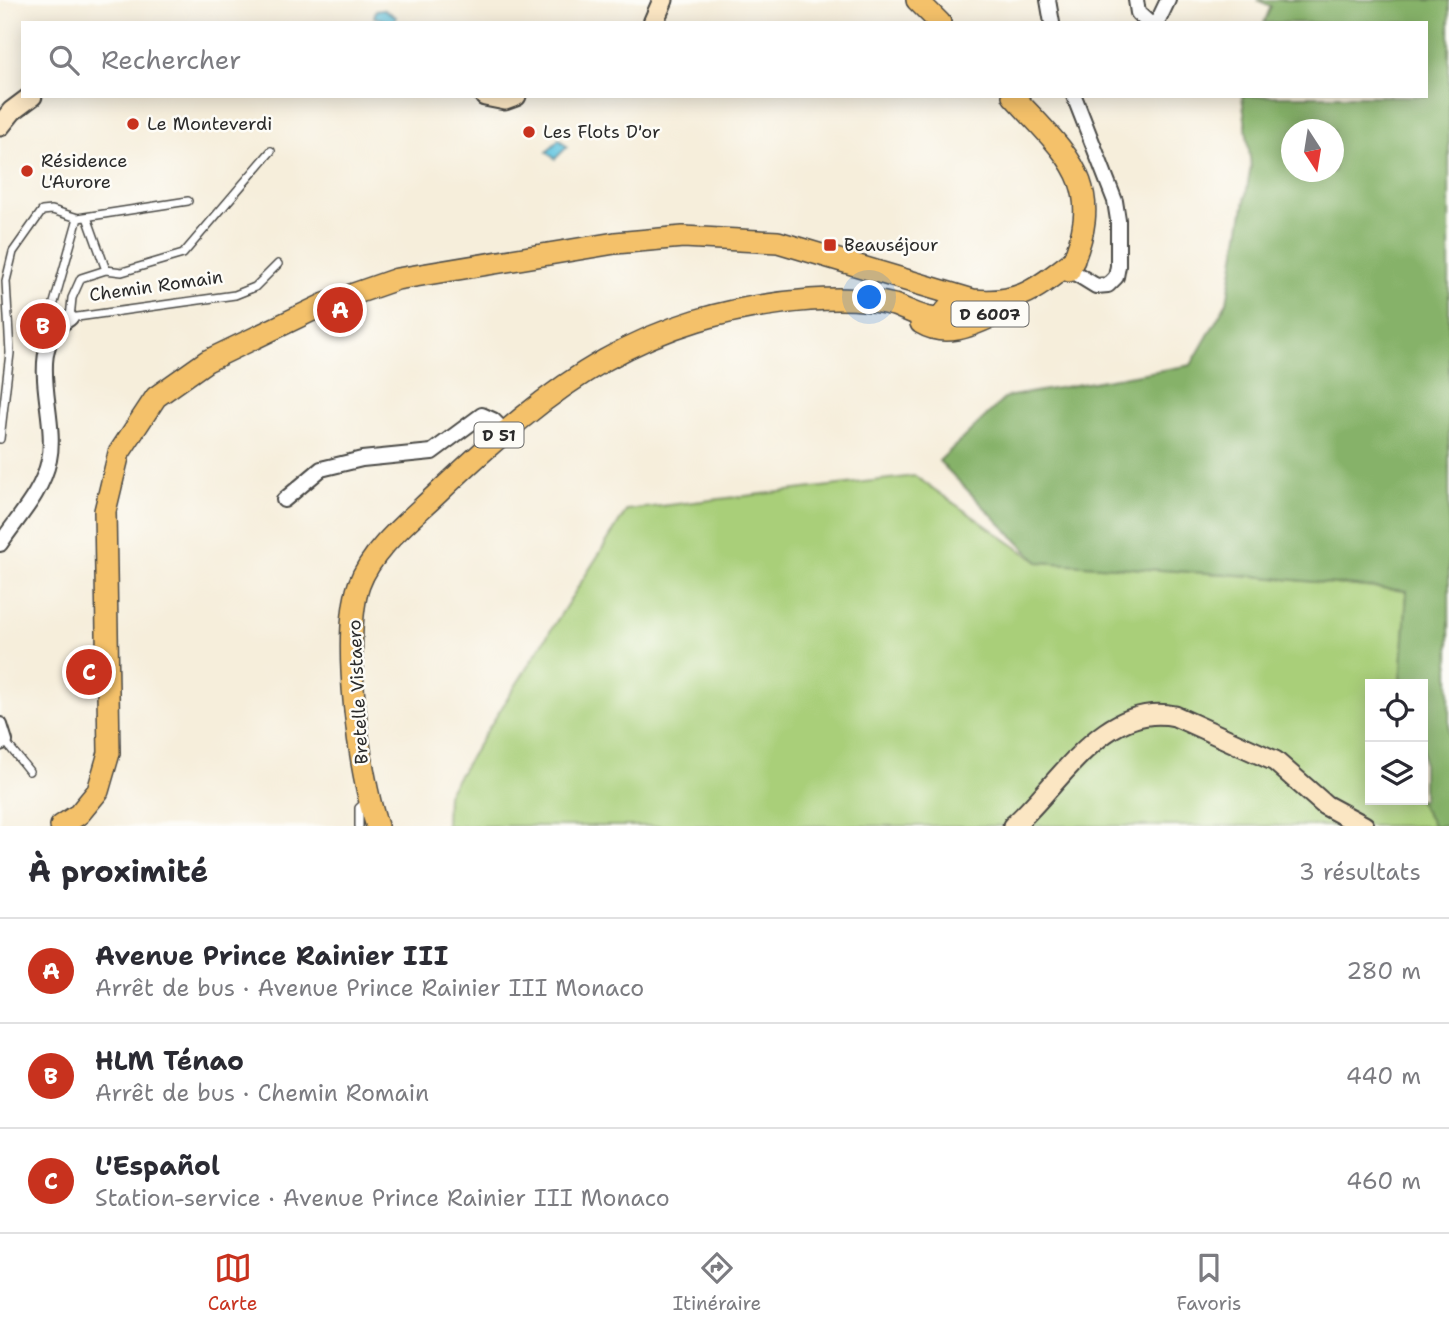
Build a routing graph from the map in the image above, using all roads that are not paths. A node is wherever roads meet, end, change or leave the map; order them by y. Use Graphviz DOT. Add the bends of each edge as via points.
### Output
graph roads {
  1 [pos="663,0"];
  2 [pos="918,0"];
  3 [pos="1048,0"];
  4 [pos="1136,0"];
  5 [pos="1168,0"];
  6 [pos="654,21"];
  7 [pos="938,21"];
  8 [pos="1052,21"];
  9 [pos="1148,21"];
  10 [pos="1156,21"];
  11 [pos="29,98"];
  12 [pos="1015,98"];
  13 [pos="1075,98"];
  14 [pos="0,125"];
  15 [pos="271,151"];
  16 [pos="188,201"];
  17 [pos="83,218"];
  18 [pos="278,264"];
  19 [pos="1070,266"];
  20 [pos="106,270"];
  21 [pos="961,308"];
  22 [pos="63,322"];
  23 [pos="503,430"];
  24 [pos="0,439"];
  25 [pos="284,500"];
  26 [pos="0,544"];
  27 [pos="0,725"];
  28 [pos="2,742"];
  29 [pos="29,771"];
  30 [pos="368,801"];
  31 [pos="61,826"];
  32 [pos="359,826"];
  33 [pos="377,826"];
  34 [pos="1013,826"];
  35 [pos="1364,826"];
  1 -- 6 [label="main road"];
  2 -- 7 [label="main road"];
  3 -- 8 [label="street"];
  4 -- 9 [label="street" via="1138,13"];
  5 -- 10 [label="street"];
  11 -- 14 [label="main road"];
  12 -- 19 [label="main road" via="1070,159 1080,179 1084,229"];
  13 -- 19 [label="street" via="1115,201 1118,266 1108,285 1096,286"];
  15 -- 20 [label="lane, Chemin Romain" via="183,254 122,272"];
  16 -- 17 [label="lane"];
  17 -- 20 [label="lane, Chemin Romain"];
  17 -- 22 [label="lane, Chemin Romain" via="52,310"];
  17 -- 24 [label="lane" via="42,211 13,252 6,281 10,353"];
  18 -- 22 [label="lane, Chemin Romain" via="255,287 235,295"];
  19 -- 21 [label="main road, D 6007" via="1033,291"];
  19 -- 21 [label="main road, D 6007" via="1060,283 1032,302 995,315"];
  20 -- 22 [label="lane, Chemin Romain" via="82,278"];
  21 -- 23 [label="main road, Bretelle Vistaero / D 51" via="939,319 857,299 810,300 714,316 671,328 589,367"];
  21 -- 31 [label="main road, D 6007" via="892,277 778,242 683,237 615,243 397,279 325,304 186,373 156,397 134,427 110,481 105,512 109,753 98,791 79,814"];
  22 -- 26 [label="street, Chemin Romain" via="46,346 49,459 32,502"];
  23 -- 25 [label="street" via="482,415 432,452 362,459 321,469"];
  23 -- 30 [label="main road, Bretelle Vistaero / D 51" via="383,548 359,584 352,618 357,730"];
  27 -- 28 [label="street"];
  28 -- 29 [label="lane"];
  30 -- 32 [label="lane" via="359,808"];
  30 -- 33 [label="main road, Bretelle Vistaero / D 51"];
  34 -- 35 [label="main road" via="1102,735 1135,718 1160,714 1175,716 1275,761 1325,805"];
}
